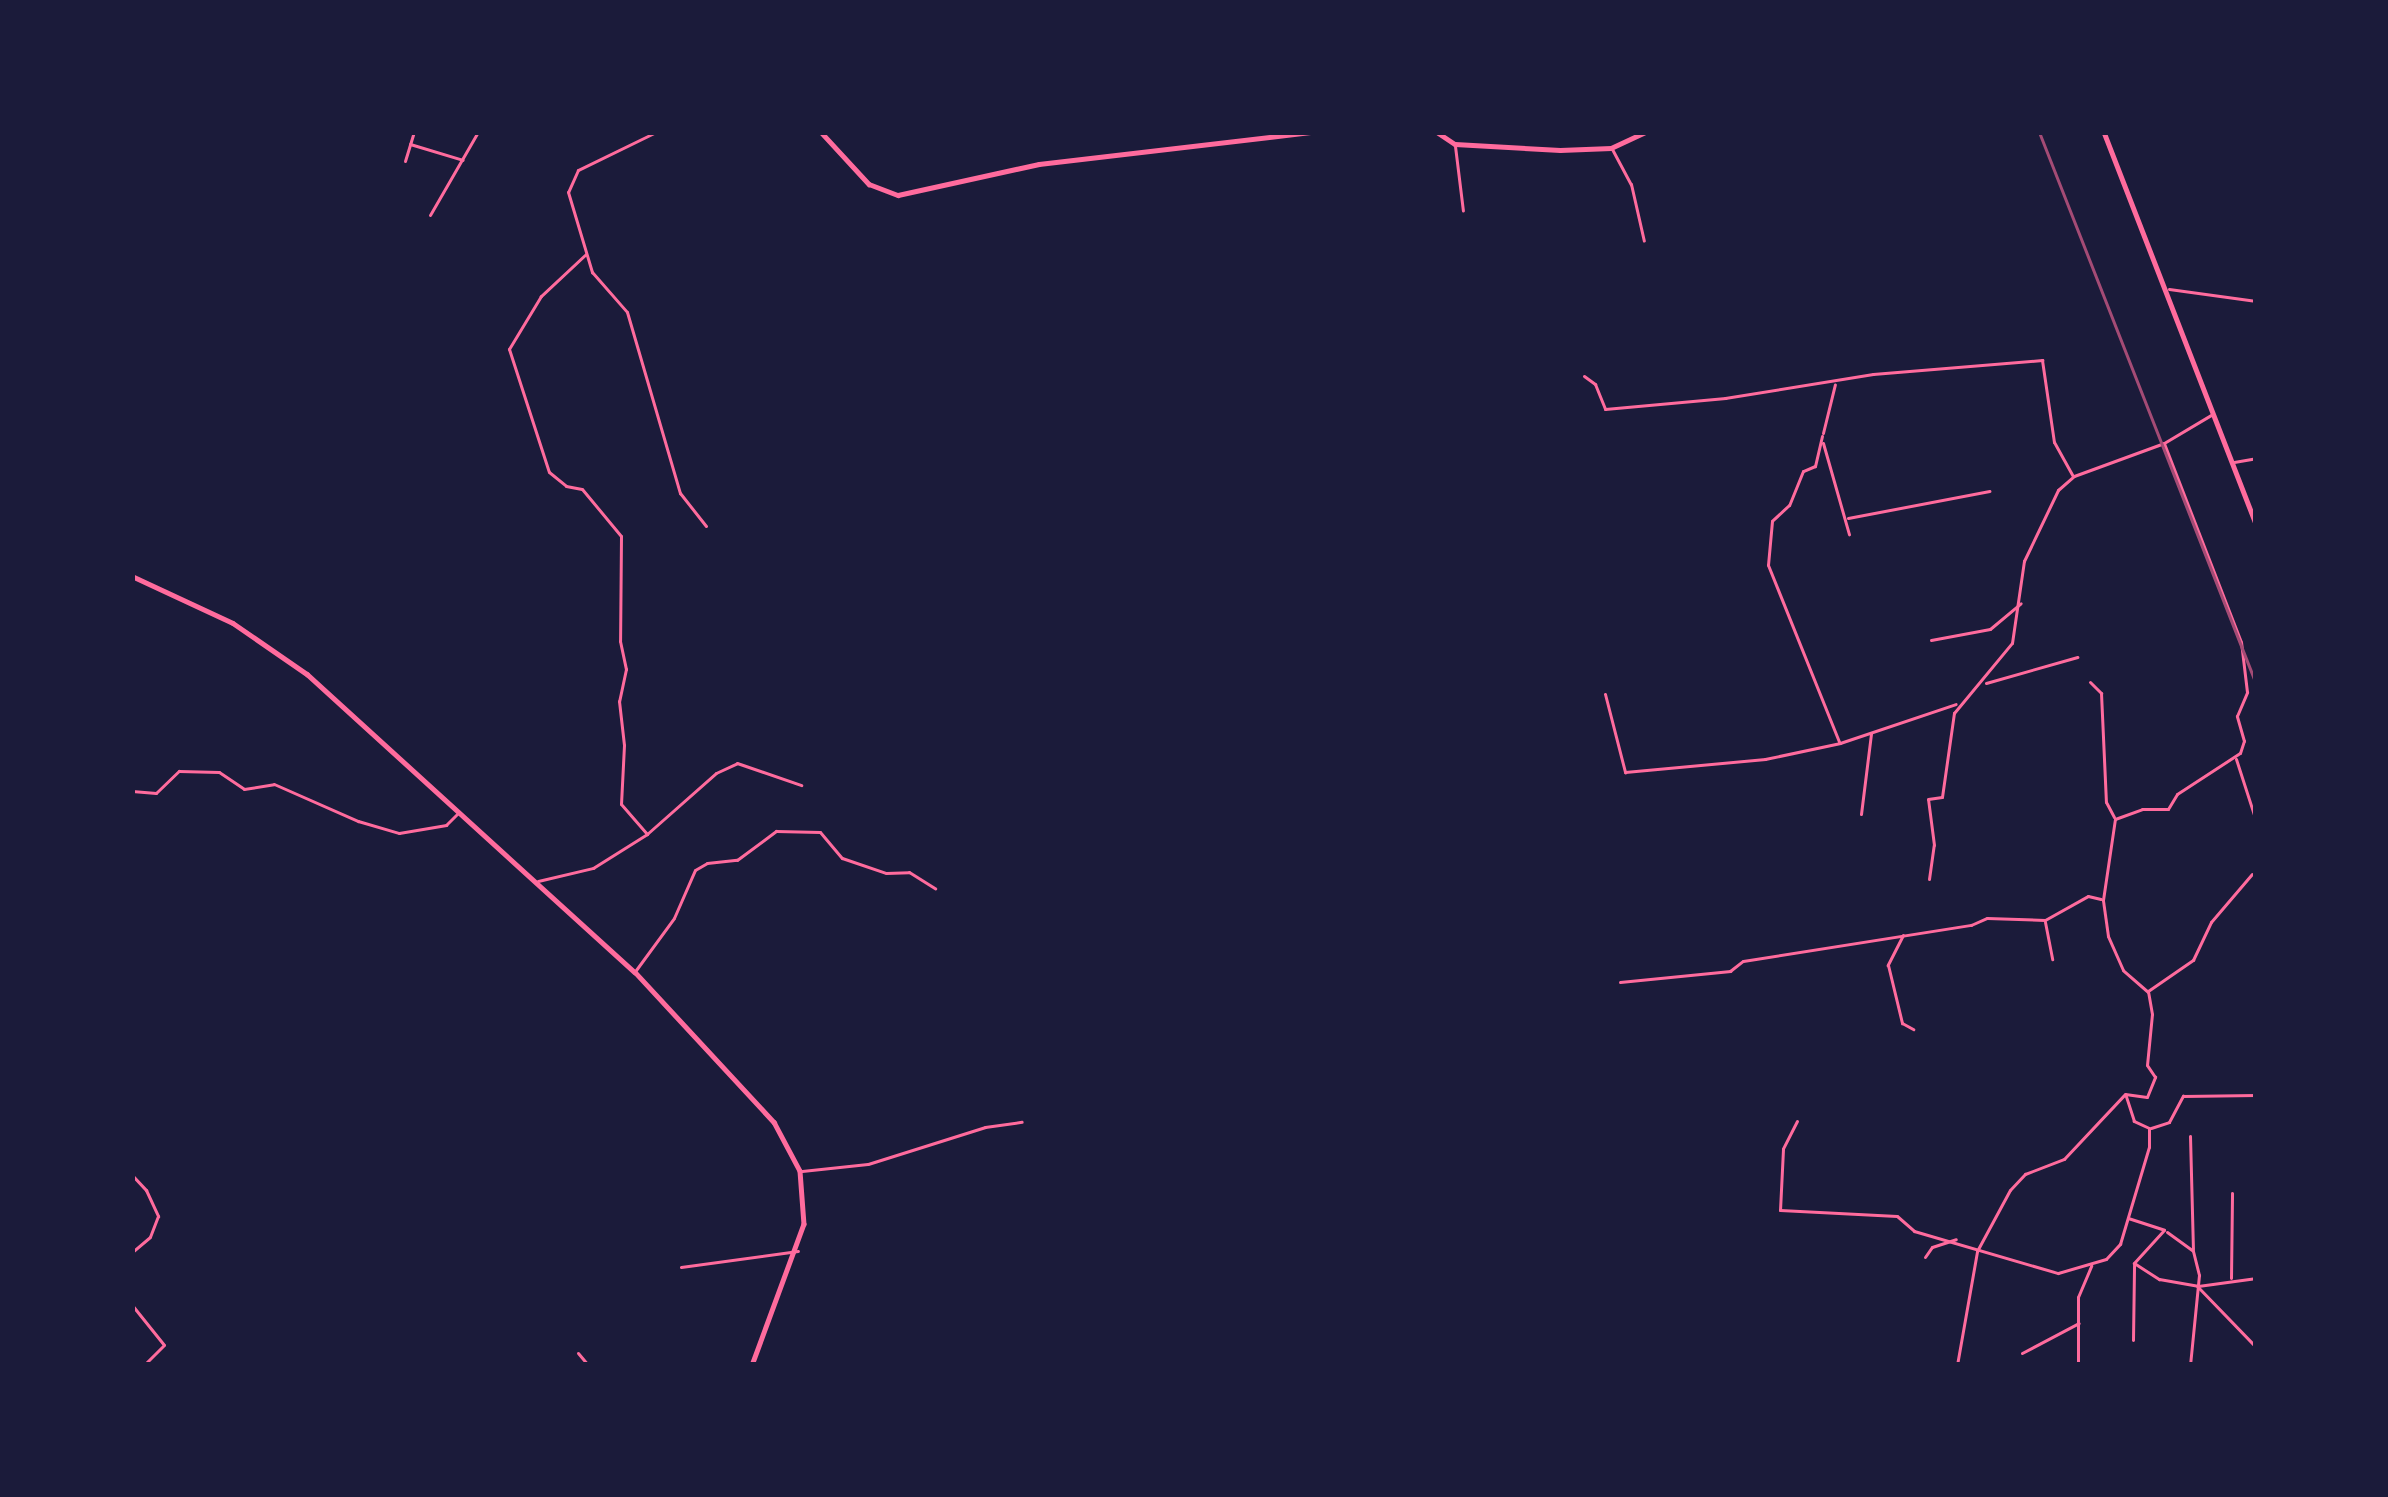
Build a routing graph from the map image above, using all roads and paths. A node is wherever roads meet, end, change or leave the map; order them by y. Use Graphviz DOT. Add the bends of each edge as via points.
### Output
graph roads {
  1 [pos="414,132"];
  2 [pos="478,132"];
  3 [pos="656,132"];
  4 [pos="821,132"];
  5 [pos="1312,132"];
  6 [pos="1437,132"];
  7 [pos="1646,132"];
  8 [pos="2104,132"];
  9 [pos="410,144"];
  10 [pos="1455,144"];
  11 [pos="1611,148"];
  12 [pos="465,160"];
  13 [pos="405,161"];
  14 [pos="1462,211"];
  15 [pos="430,214"];
  16 [pos="1644,241"];
  17 [pos="586,254"];
  18 [pos="2164,288"];
  19 [pos="2256,301"];
  20 [pos="1584,376"];
  21 [pos="1835,382"];
  22 [pos="2213,414"];
  23 [pos="1822,436"];
  24 [pos="2164,443"];
  25 [pos="2256,458"];
  26 [pos="2232,463"];
  27 [pos="2074,476"];
  28 [pos="1988,491"];
  29 [pos="1846,518"];
  30 [pos="2256,524"];
  31 [pos="706,526"];
  32 [pos="1849,535"];
  33 [pos="132,576"];
  34 [pos="2021,603"];
  35 [pos="1931,640"];
  36 [pos="2077,657"];
  37 [pos="2090,682"];
  38 [pos="1986,683"];
  39 [pos="1605,694"];
  40 [pos="1963,699"];
  41 [pos="1871,732"];
  42 [pos="1840,743"];
  43 [pos="2235,757"];
  44 [pos="801,784"];
  45 [pos="132,791"];
  46 [pos="459,812"];
  47 [pos="1862,814"];
  48 [pos="2115,819"];
  49 [pos="2256,821"];
  50 [pos="647,834"];
  51 [pos="2256,848"];
  52 [pos="2252,874"];
  53 [pos="1929,879"];
  54 [pos="536,881"];
  55 [pos="2256,886"];
  56 [pos="935,888"];
  57 [pos="2103,900"];
  58 [pos="2045,920"];
  59 [pos="1904,933"];
  60 [pos="2051,959"];
  61 [pos="635,972"];
  62 [pos="1620,982"];
  63 [pos="2148,992"];
  64 [pos="1913,1029"];
  65 [pos="2126,1094"];
  66 [pos="2256,1095"];
  67 [pos="1797,1121"];
  68 [pos="1022,1122"];
  69 [pos="2149,1128"];
  70 [pos="2190,1136"];
  71 [pos="800,1171"];
  72 [pos="132,1175"];
  73 [pos="2232,1193"];
  74 [pos="2128,1218"];
  75 [pos="2164,1230"];
  76 [pos="1956,1239"];
  77 [pos="797,1251"];
  78 [pos="1977,1251"];
  79 [pos="2193,1251"];
  80 [pos="132,1252"];
  81 [pos="1925,1257"];
  82 [pos="2134,1263"];
  83 [pos="2092,1264"];
  84 [pos="682,1267"];
  85 [pos="2231,1278"];
  86 [pos="2256,1278"];
  87 [pos="2197,1286"];
  88 [pos="132,1305"];
  89 [pos="2078,1323"];
  90 [pos="2133,1340"];
  91 [pos="2256,1347"];
  92 [pos="578,1353"];
  93 [pos="2022,1353"];
  94 [pos="144,1365"];
  95 [pos="588,1365"];
  96 [pos="752,1365"];
  97 [pos="1958,1365"];
  98 [pos="2078,1365"];
  99 [pos="2190,1365"];
  1 -- 9 [label="street"];
  2 -- 12 [label="street"];
  3 -- 17 [label="street" via="572,175 569,204"];
  4 -- 5 [label="main road" via="869,184 898,195 1040,164"];
  6 -- 10 [label="main road"];
  7 -- 11 [label="main road"];
  8 -- 18 [label="main road"];
  9 -- 12 [label="street"];
  9 -- 13 [label="street"];
  10 -- 11 [label="main road"];
  10 -- 14 [label="street"];
  11 -- 16 [label="street"];
  12 -- 15 [label="street"];
  17 -- 31 [label="street" via="627,312 673,473"];
  17 -- 50 [label="street" via="541,296 508,349 549,472 582,489 621,536 621,804"];
  18 -- 19 [label="street"];
  18 -- 22 [label="main road"];
  20 -- 21 [label="street" via="1605,409"];
  21 -- 23 [label="street"];
  21 -- 27 [label="street" via="2042,361 2054,442"];
  22 -- 24 [label="street"];
  22 -- 26 [label="main road"];
  23 -- 29 [label="street"];
  23 -- 42 [label="street" via="1815,466 1803,471 1789,505 1772,521 1768,565"];
  24 -- 27 [label="street"];
  24 -- 43 [label="street" via="2244,656 2247,692 2237,716 2244,742"];
  25 -- 26 [label="street"];
  26 -- 30 [label="main road"];
  27 -- 34 [label="street" via="2058,490 2024,561"];
  28 -- 29 [label="street"];
  29 -- 32 [label="street"];
  33 -- 46 [label="main road" via="277,650"];
  34 -- 35 [label="street" via="1990,629"];
  34 -- 40 [label="street" via="2009,647"];
  36 -- 38 [label="street"];
  37 -- 48 [label="street" via="2101,693 2106,802"];
  39 -- 42 [label="street" via="1625,772 1686,770"];
  40 -- 41 [label="street"];
  40 -- 53 [label="street" via="1942,797 1928,799"];
  41 -- 42 [label="street"];
  41 -- 47 [label="street"];
  43 -- 48 [label="street" via="2177,794 2168,809"];
  43 -- 49 [label="street"];
  44 -- 50 [label="street" via="737,763"];
  45 -- 46 [label="street" via="156,793 179,771 219,772 244,788 274,784 399,832 446,825"];
  46 -- 54 [label="main road"];
  48 -- 57 [label="street"];
  50 -- 54 [label="street" via="592,868"];
  51 -- 52 [label="street"];
  52 -- 55 [label="street"];
  52 -- 63 [label="street" via="2211,922 2193,960"];
  54 -- 61 [label="main road"];
  56 -- 61 [label="street" via="909,872 886,873 842,857 820,832 776,831 737,860 695,870 674,918"];
  57 -- 58 [label="street" via="2088,896"];
  57 -- 63 [label="street" via="2123,970"];
  58 -- 59 [label="street" via="1987,918"];
  58 -- 60 [label="street"];
  59 -- 62 [label="street" via="1743,961 1730,971"];
  59 -- 64 [label="street" via="1888,965 1902,1023"];
  61 -- 71 [label="main road" via="774,1122"];
  63 -- 65 [label="street" via="2147,1065 2155,1077 2147,1097"];
  65 -- 69 [label="street" via="2134,1120"];
  65 -- 78 [label="street" via="2064,1159 2025,1174"];
  66 -- 69 [label="street" via="2183,1096 2169,1122"];
  67 -- 76 [label="street" via="1783,1149 1780,1210 1898,1216 1914,1231"];
  68 -- 71 [label="street" via="868,1165"];
  69 -- 74 [label="street"];
  70 -- 79 [label="street"];
  71 -- 77 [label="main road"];
  72 -- 80 [label="street" via="158,1216"];
  73 -- 85 [label="street"];
  74 -- 75 [label="street"];
  74 -- 83 [label="street" via="2116,1248"];
  75 -- 79 [label="street"];
  75 -- 82 [label="street"];
  76 -- 78 [label="street"];
  76 -- 81 [label="street"];
  77 -- 84 [label="street"];
  77 -- 96 [label="main road"];
  78 -- 83 [label="street" via="2058,1273"];
  78 -- 97 [label="street"];
  79 -- 87 [label="street"];
  82 -- 87 [label="street" via="2159,1279"];
  82 -- 90 [label="street"];
  83 -- 89 [label="street" via="2081,1280"];
  85 -- 86 [label="street"];
  85 -- 87 [label="street"];
  87 -- 91 [label="street"];
  87 -- 99 [label="street"];
  88 -- 94 [label="street" via="164,1345"];
  89 -- 93 [label="street"];
  89 -- 98 [label="street"];
  92 -- 95 [label="street"];
}
